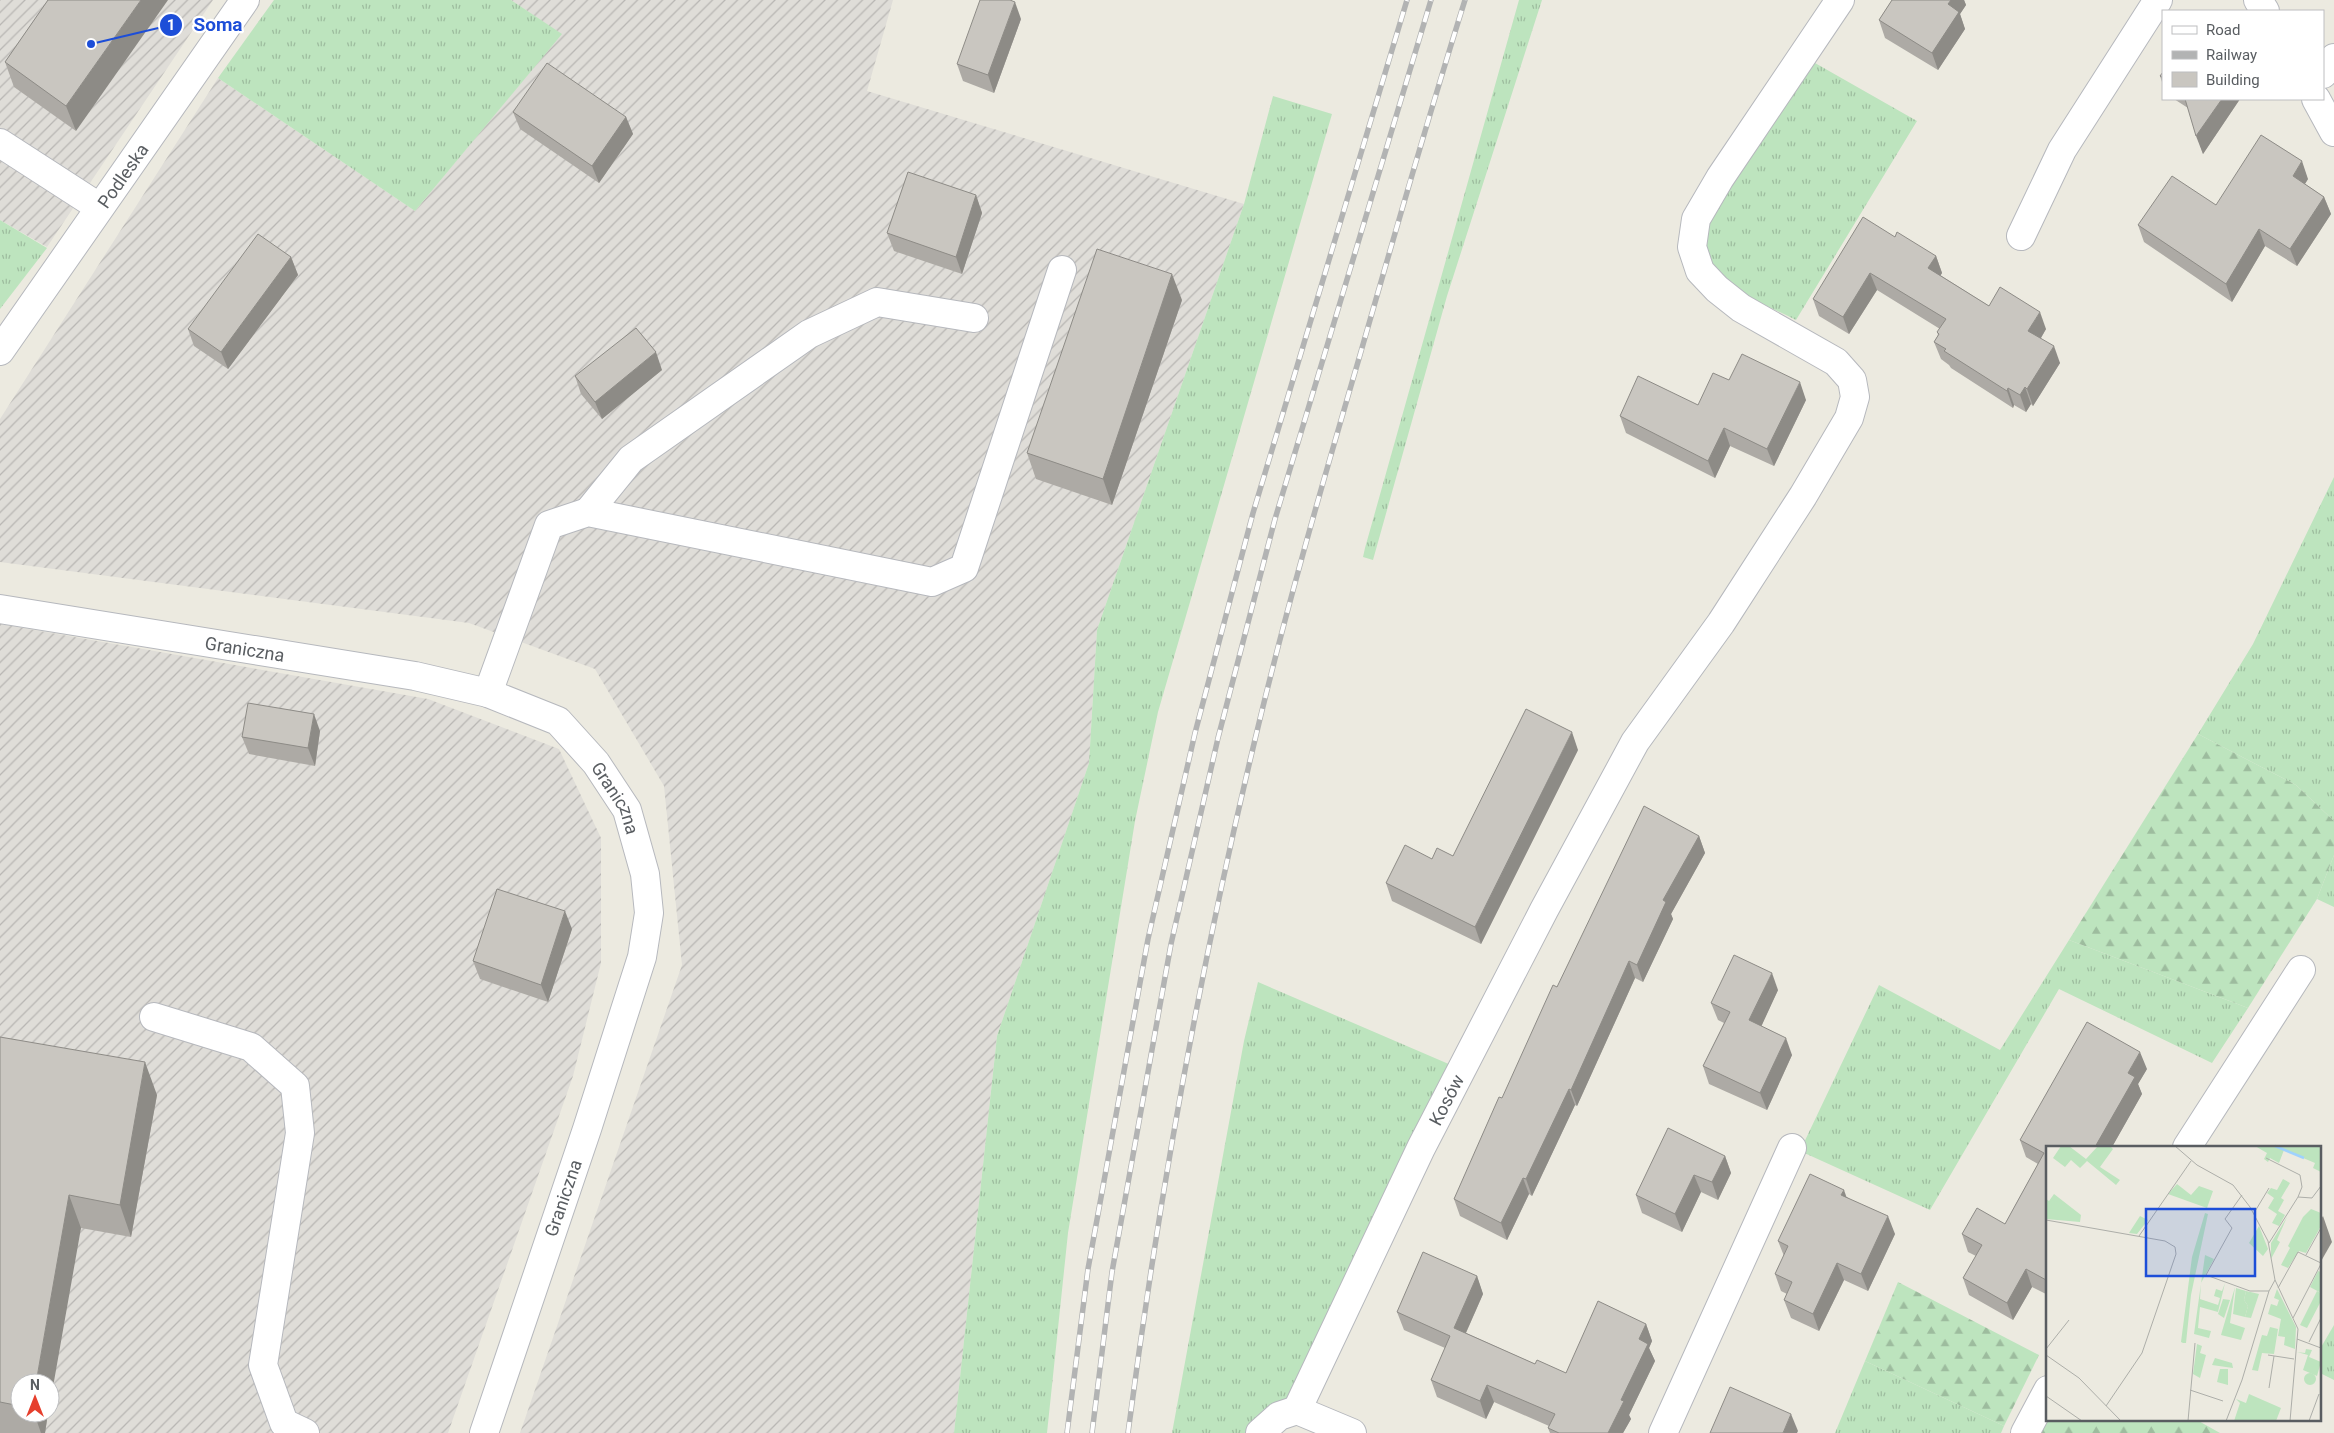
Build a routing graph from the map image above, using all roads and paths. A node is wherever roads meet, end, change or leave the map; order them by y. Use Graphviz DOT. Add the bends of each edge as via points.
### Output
graph roads {
  1 [pos="245,0"];
  2 [pos="1840,0"];
  3 [pos="2158,0"];
  4 [pos="2334,58"];
  5 [pos="2324,73"];
  6 [pos="2317,100"];
  7 [pos="2334,132"];
  8 [pos="0,143"];
  9 [pos="99,207"];
  10 [pos="2021,236"];
  11 [pos="1062,270"];
  12 [pos="974,318"];
  13 [pos="0,351"];
  14 [pos="588,512"];
  15 [pos="0,609"];
  16 [pos="488,693"];
  17 [pos="2301,970"];
  18 [pos="154,1017"];
  19 [pos="2188,1146"];
  20 [pos="1792,1148"];
  21 [pos="2046,1394"];
  22 [pos="1297,1410"];
  23 [pos="304,1433"];
  24 [pos="484,1433"];
  25 [pos="1260,1433"];
  26 [pos="1352,1433"];
  27 [pos="1663,1433"];
  28 [pos="2025,1433"];
  1 -- 9 [label="street, Podleska"];
  2 -- 22 [label="street, Kosów" via="1720,178 1696,219 1692,247 1700,271 1717,289 1741,308 1836,362 1852,380 1855,397 1849,418 1721,623 1635,742 1421,1148"];
  3 -- 10 [label="street" via="2062,150"];
  4 -- 5 [label="street"];
  6 -- 7 [label="street"];
  8 -- 9 [label="street"];
  9 -- 13 [label="street, Podleska"];
  11 -- 14 [label="street" via="964,568 932,582"];
  12 -- 14 [label="street" via="878,302 809,334 631,459"];
  14 -- 16 [label="street" via="549,525"];
  15 -- 16 [label="street, Graniczna" via="415,676"];
  16 -- 24 [label="street, Graniczna" via="558,721 596,763 627,810 645,874 649,913 639,966"];
  17 -- 19 [label="street"];
  18 -- 23 [label="street" via="251,1047 295,1086 300,1133 263,1365 284,1424"];
  20 -- 27 [label="street"];
  21 -- 28 [label="street"];
  22 -- 25 [label="street" via="1279,1416"];
  22 -- 26 [label="street"];
}
